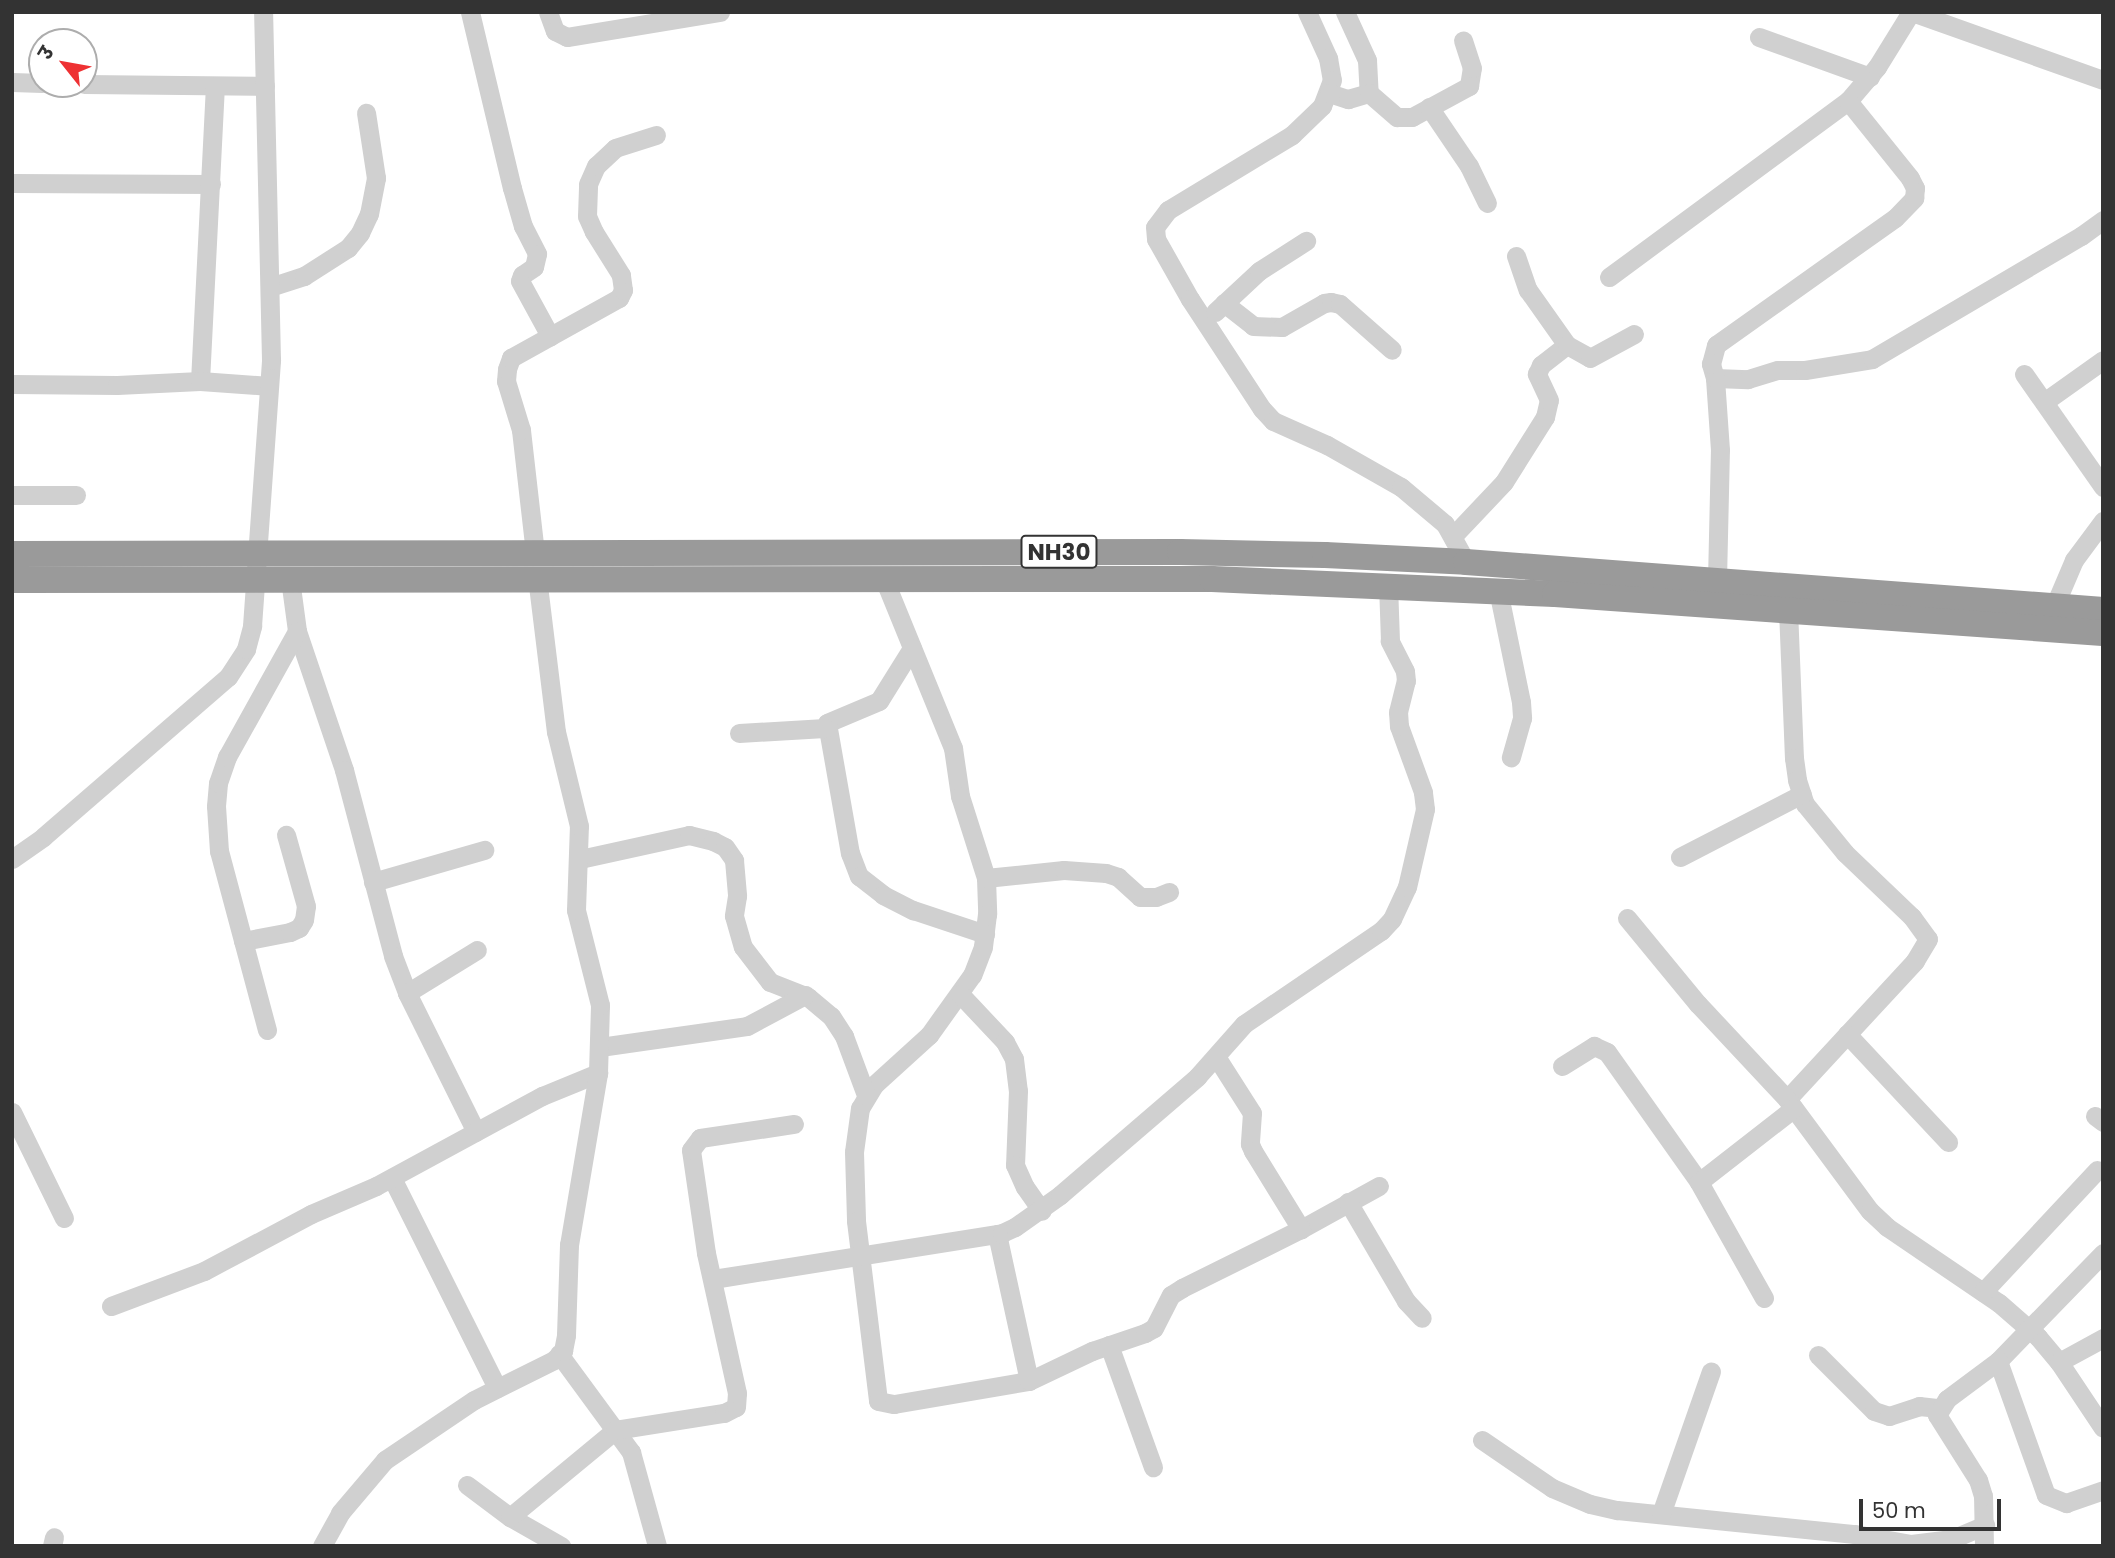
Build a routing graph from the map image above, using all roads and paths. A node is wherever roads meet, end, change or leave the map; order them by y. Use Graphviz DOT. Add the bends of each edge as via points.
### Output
graph roads {
  1 [pos="263,12"];
  2 [pos="470,12"];
  3 [pos="548,12"];
  4 [pos="720,12"];
  5 [pos="1307,12"];
  6 [pos="1345,12"];
  7 [pos="1911,12"];
  8 [pos="1759,37"];
  9 [pos="1463,40"];
  10 [pos="1870,77"];
  11 [pos="2103,80"];
  12 [pos="98,84"];
  13 [pos="215,86"];
  14 [pos="265,86"];
  15 [pos="1329,93"];
  16 [pos="1369,93"];
  17 [pos="1848,101"];
  18 [pos="1429,107"];
  19 [pos="366,113"];
  20 [pos="656,135"];
  21 [pos="12,183"];
  22 [pos="211,184"];
  23 [pos="1487,203"];
  24 [pos="2103,220"];
  25 [pos="1306,241"];
  26 [pos="1516,256"];
  27 [pos="1609,277"];
  28 [pos="270,287"];
  29 [pos="1224,303"];
  30 [pos="1207,320"];
  31 [pos="1634,334"];
  32 [pos="551,336"];
  33 [pos="1567,345"];
  34 [pos="1392,350"];
  35 [pos="2103,360"];
  36 [pos="2024,374"];
  37 [pos="1715,378"];
  38 [pos="200,381"];
  39 [pos="12,384"];
  40 [pos="269,386"];
  41 [pos="2043,402"];
  42 [pos="2103,487"];
  43 [pos="12,495"];
  44 [pos="76,495"];
  45 [pos="2103,521"];
  46 [pos="1453,536"];
  47 [pos="12,554"];
  48 [pos="1466,562"];
  49 [pos="536,565"];
  50 [pos="257,566"];
  51 [pos="290,579"];
  52 [pos="884,579"];
  53 [pos="12,580"];
  54 [pos="1717,580"];
  55 [pos="1388,584"];
  56 [pos="1498,590"];
  57 [pos="2054,607"];
  58 [pos="1788,609"];
  59 [pos="2103,610"];
  60 [pos="297,631"];
  61 [pos="2103,633"];
  62 [pos="912,649"];
  63 [pos="825,728"];
  64 [pos="739,733"];
  65 [pos="1511,757"];
  66 [pos="1802,794"];
  67 [pos="286,835"];
  68 [pos="484,850"];
  69 [pos="15,852"];
  70 [pos="1680,857"];
  71 [pos="579,859"];
  72 [pos="986,878"];
  73 [pos="373,882"];
  74 [pos="1169,892"];
  75 [pos="1627,918"];
  76 [pos="985,934"];
  77 [pos="243,941"];
  78 [pos="477,950"];
  79 [pos="407,993"];
  80 [pos="960,993"];
  81 [pos="805,995"];
  82 [pos="267,1030"];
  83 [pos="1847,1034"];
  84 [pos="600,1047"];
  85 [pos="1217,1058"];
  86 [pos="1562,1066"];
  87 [pos="598,1073"];
  88 [pos="866,1095"];
  89 [pos="1790,1103"];
  90 [pos="12,1112"];
  91 [pos="794,1125"];
  92 [pos="476,1132"];
  93 [pos="1948,1142"];
  94 [pos="2097,1170"];
  95 [pos="392,1178"];
  96 [pos="1699,1182"];
  97 [pos="1378,1186"];
  98 [pos="1348,1202"];
  99 [pos="1042,1210"];
  100 [pos="64,1218"];
  101 [pos="1301,1229"];
  102 [pos="997,1234"];
  103 [pos="2103,1253"];
  104 [pos="860,1256"];
  105 [pos="713,1279"];
  106 [pos="1983,1292"];
  107 [pos="1765,1298"];
  108 [pos="111,1306"];
  109 [pos="1422,1318"];
  110 [pos="2030,1330"];
  111 [pos="2103,1338"];
  112 [pos="1109,1345"];
  113 [pos="559,1354"];
  114 [pos="1818,1355"];
  115 [pos="1998,1361"];
  116 [pos="2059,1362"];
  117 [pos="1711,1371"];
  118 [pos="1029,1381"];
  119 [pos="497,1388"];
  120 [pos="1939,1408"];
  121 [pos="2103,1428"];
  122 [pos="615,1430"];
  123 [pos="1482,1440"];
  124 [pos="1153,1467"];
  125 [pos="467,1485"];
  126 [pos="2103,1490"];
  127 [pos="1661,1514"];
  128 [pos="510,1517"];
  129 [pos="1985,1525"];
  130 [pos="1807,1538"];
  131 [pos="322,1546"];
  132 [pos="561,1546"];
  133 [pos="656,1546"];
  134 [pos="1984,1546"];
  1 -- 14 [label="street"];
  2 -- 32 [label="street" via="512,188 537,254 534,267 520,281"];
  3 -- 4 [label="street" via="555,30 567,37"];
  5 -- 15 [label="street" via="1328,58"];
  6 -- 16 [label="street" via="1367,60"];
  7 -- 10 [label="street"];
  7 -- 11 [label="street"];
  8 -- 10 [label="street"];
  9 -- 18 [label="street" via="1472,68 1469,86"];
  10 -- 17 [label="street"];
  12 -- 13 [label="street"];
  13 -- 14 [label="street"];
  13 -- 22 [label="street"];
  14 -- 28 [label="street"];
  15 -- 16 [label="street" via="1348,99"];
  15 -- 30 [label="street" via="1314,117 1292,135 1168,210 1156,228 1162,254"];
  16 -- 18 [label="street" via="1402,119"];
  17 -- 27 [label="street"];
  17 -- 37 [label="street" via="1910,178 1914,198 1895,218 1724,337 1712,353"];
  18 -- 23 [label="street" via="1469,166"];
  19 -- 28 [label="street" via="376,178 360,233 348,248 304,276"];
  20 -- 32 [label="street" via="615,148 596,166 588,184 587,216 621,275 619,298"];
  21 -- 22 [label="street"];
  22 -- 38 [label="street"];
  24 -- 37 [label="street" via="1872,359 1778,370 1748,379"];
  25 -- 29 [label="street" via="1259,271"];
  26 -- 33 [label="street" via="1528,290"];
  28 -- 40 [label="street"];
  29 -- 30 [label="street"];
  29 -- 34 [label="street" via="1244,322 1265,328 1282,327 1324,303 1340,304"];
  30 -- 46 [label="street" via="1273,422 1327,445 1401,487"];
  31 -- 33 [label="street" via="1590,358"];
  32 -- 49 [label="street" via="511,358 506,381 521,430"];
  33 -- 46 [label="street" via="1538,369 1549,400 1545,417 1504,482"];
  35 -- 41 [label="street"];
  36 -- 41 [label="street"];
  37 -- 54 [label="street" via="1720,450"];
  38 -- 39 [label="street" via="47,387"];
  38 -- 40 [label="street"];
  40 -- 50 [label="street"];
  41 -- 42 [label="street"];
  43 -- 44 [label="street"];
  45 -- 57 [label="street" via="2074,560"];
  46 -- 48 [label="street"];
  47 -- 50 [label="highway, NH30"];
  48 -- 49 [label="highway, NH30" via="1180,552"];
  48 -- 54 [label="highway, NH30"];
  49 -- 50 [label="highway, NH30"];
  49 -- 51 [label="highway, NH30"];
  49 -- 52 [label="highway, NH30"];
  49 -- 71 [label="street" via="556,732 579,826"];
  50 -- 51 [label="highway, NH30"];
  50 -- 53 [label="highway, NH30"];
  50 -- 69 [label="street" via="252,626 246,649 229,677"];
  51 -- 60 [label="street"];
  52 -- 55 [label="highway, NH30"];
  52 -- 62 [label="street"];
  54 -- 57 [label="highway, NH30"];
  55 -- 56 [label="highway, NH30"];
  55 -- 85 [label="street" via="1390,641 1406,681 1398,726 1425,809 1407,887 1381,932 1244,1024"];
  56 -- 58 [label="highway, NH30"];
  56 -- 65 [label="street" via="1521,702 1522,718"];
  57 -- 59 [label="highway, NH30"];
  58 -- 61 [label="highway, NH30"];
  58 -- 66 [label="street" via="1794,758"];
  60 -- 73 [label="street" via="344,770"];
  60 -- 77 [label="street" via="226,757 218,783 218,840"];
  62 -- 63 [label="street" via="879,701 831,719"];
  62 -- 72 [label="street" via="953,748 960,796"];
  63 -- 64 [label="street"];
  63 -- 76 [label="street" via="850,853 859,876 913,910"];
  66 -- 70 [label="street"];
  66 -- 83 [label="street" via="1810,813 1928,939 1915,961"];
  67 -- 77 [label="street" via="306,906 304,920 290,932"];
  68 -- 73 [label="street"];
  71 -- 81 [label="street" via="689,835 725,847 734,860 734,916 743,947 770,982"];
  71 -- 84 [label="street" via="576,910 598,993"];
  72 -- 74 [label="street" via="1064,870 1106,873 1118,877 1140,897"];
  72 -- 76 [label="street"];
  73 -- 79 [label="street"];
  75 -- 89 [label="street" via="1705,1012"];
  76 -- 80 [label="street" via="972,975"];
  77 -- 82 [label="street"];
  78 -- 79 [label="street"];
  79 -- 92 [label="street"];
  80 -- 88 [label="street" via="915,1051"];
  80 -- 99 [label="street" via="1005,1042 1014,1059 1018,1091 1015,1165"];
  81 -- 84 [label="street" via="747,1026"];
  81 -- 88 [label="street" via="831,1016 844,1036"];
  83 -- 89 [label="street"];
  83 -- 93 [label="street"];
  84 -- 87 [label="street"];
  85 -- 99 [label="street"];
  85 -- 101 [label="street" via="1252,1113 1253,1152"];
  86 -- 96 [label="street" via="1594,1046 1607,1052"];
  87 -- 92 [label="street" via="542,1096"];
  87 -- 113 [label="street" via="569,1245 566,1335"];
  88 -- 104 [label="street" via="854,1152"];
  89 -- 96 [label="street"];
  89 -- 106 [label="street" via="1870,1211"];
  90 -- 100 [label="street"];
  91 -- 105 [label="street" via="700,1138 692,1145"];
  92 -- 95 [label="street"];
  94 -- 106 [label="street"];
  95 -- 108 [label="street" via="311,1214 204,1271"];
  95 -- 119 [label="street"];
  96 -- 107 [label="street"];
  97 -- 98 [label="street"];
  98 -- 101 [label="street"];
  98 -- 109 [label="street" via="1406,1301"];
  99 -- 102 [label="street"];
  101 -- 112 [label="street" via="1182,1288 1171,1295 1154,1328"];
  102 -- 104 [label="street"];
  102 -- 118 [label="street"];
  103 -- 110 [label="street"];
  104 -- 105 [label="street"];
  104 -- 118 [label="street" via="878,1401 894,1405"];
  105 -- 122 [label="street" via="736,1407 724,1413"];
  106 -- 110 [label="street"];
  110 -- 115 [label="street"];
  110 -- 116 [label="street"];
  111 -- 116 [label="street"];
  112 -- 118 [label="street"];
  112 -- 124 [label="street"];
  113 -- 119 [label="street" via="541,1368"];
  113 -- 122 [label="street"];
  114 -- 120 [label="street" via="1874,1411 1889,1416 1919,1406"];
  115 -- 120 [label="street"];
  115 -- 126 [label="street" via="2046,1494 2066,1503"];
  116 -- 121 [label="street"];
  117 -- 127 [label="street"];
  119 -- 131 [label="street" via="385,1460 340,1513"];
  120 -- 129 [label="street" via="1940,1423 1978,1480"];
  122 -- 128 [label="street"];
  122 -- 133 [label="street" via="634,1460"];
  123 -- 127 [label="street" via="1570,1497 1617,1510"];
  125 -- 128 [label="street"];
  127 -- 130 [label="street"];
  128 -- 132 [label="street"];
  129 -- 130 [label="street" via="1952,1539 1911,1544"];
  129 -- 134 [label="street"];
}
